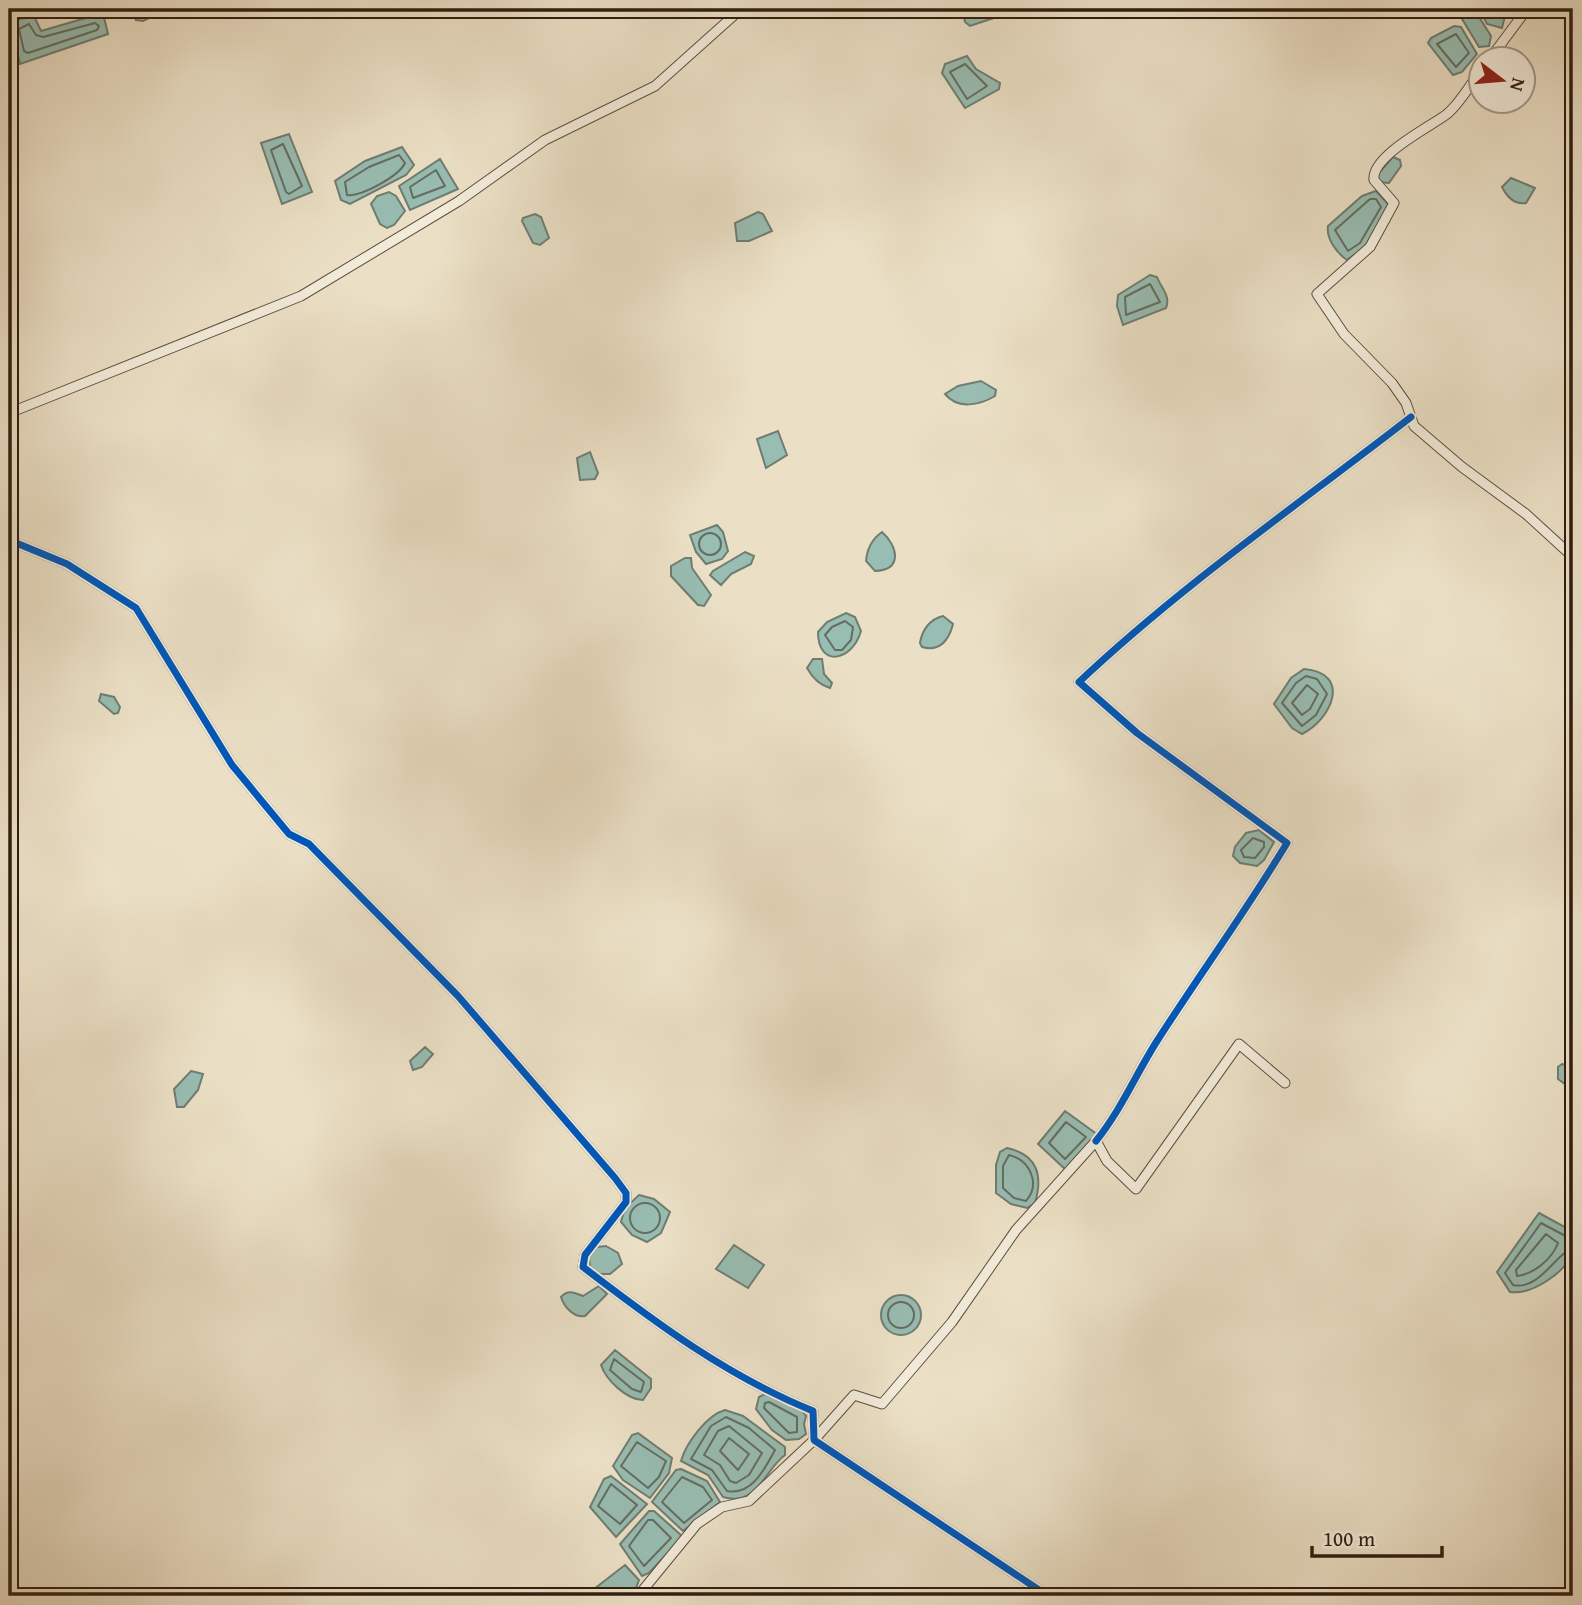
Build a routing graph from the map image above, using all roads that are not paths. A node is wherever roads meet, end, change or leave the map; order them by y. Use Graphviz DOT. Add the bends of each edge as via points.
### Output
graph roads {
  1 [pos="741,9"];
  2 [pos="1527,9"];
  3 [pos="1499,46"];
  4 [pos="1466,90"];
  5 [pos="9,413"];
  6 [pos="1410,418"];
  7 [pos="9,540"];
  8 [pos="1573,557"];
  9 [pos="1285,1083"];
  10 [pos="1096,1141"];
  11 [pos="814,1440"];
  12 [pos="638,1596"];
  13 [pos="1048,1596"];
  1 -- 5 [label="street" via="655,86 545,141 459,201 301,296"];
  2 -- 3 [label="street"];
  4 -- 6 [label="street" via="1449,113 1387,155 1376,169 1374,180 1391,197 1391,210 1370,247 1317,294 1338,326 1392,383"];
  6 -- 8 [label="street" via="1438,447 1526,514"];
  6 -- 10 [label="street" via="1129,635 1079,682 1137,733 1287,843"];
  7 -- 11 [label="street" via="67,564 136,608 232,765 289,834 309,844 458,996 615,1178 626,1193 626,1202 584,1255 583,1266 721,1367 813,1411"];
  9 -- 10 [label="street" via="1239,1044 1136,1189 1107,1161"];
  10 -- 11 [label="street" via="1016,1230 952,1322 882,1404 855,1395"];
  11 -- 12 [label="street" via="749,1501 722,1507 697,1524"];
  11 -- 13 [label="street"];
}
